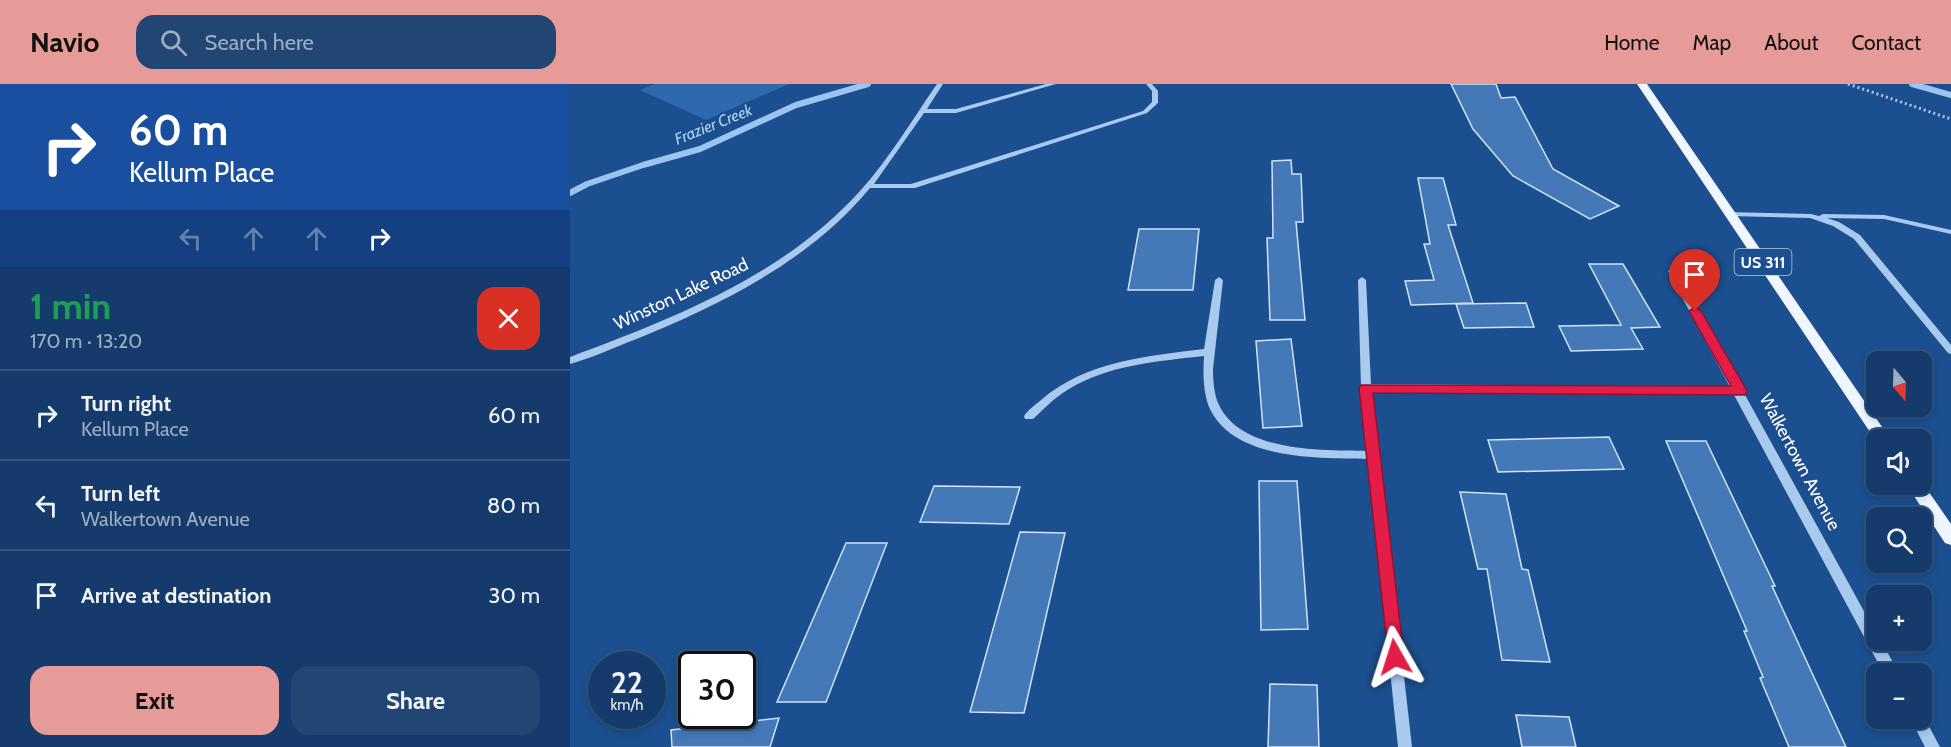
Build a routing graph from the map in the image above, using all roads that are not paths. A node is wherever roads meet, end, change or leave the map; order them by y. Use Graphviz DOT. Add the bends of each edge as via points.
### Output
graph roads {
  1 [pos="940,84"];
  2 [pos="1053,84"];
  3 [pos="1149,84"];
  4 [pos="1642,84"];
  5 [pos="922,111"];
  6 [pos="868,186"];
  7 [pos="1730,214"];
  8 [pos="1811,216"];
  9 [pos="1951,232"];
  10 [pos="1672,271"];
  11 [pos="1219,280"];
  12 [pos="1362,280"];
  13 [pos="1951,351"];
  14 [pos="1211,352"];
  15 [pos="570,361"];
  16 [pos="1366,388"];
  17 [pos="1740,391"];
  18 [pos="1029,416"];
  19 [pos="1877,429"];
  20 [pos="1373,455"];
  21 [pos="1922,495"];
  22 [pos="1951,538"];
  23 [pos="1886,663"];
  24 [pos="1923,729"];
  25 [pos="1405,747"];
  26 [pos="1933,747"];
  1 -- 5 [label="street, Winston Lake Road"];
  2 -- 5 [label="street" via="956,111"];
  3 -- 6 [label="street" via="1155,91 1155,103 1145,112 912,186"];
  4 -- 7 [label="main road, US 311"];
  5 -- 6 [label="street, Winston Lake Road"];
  6 -- 15 [label="street, Winston Lake Road" via="825,230 764,273 667,322"];
  7 -- 8 [label="street"];
  7 -- 19 [label="main road, US 311"];
  8 -- 9 [label="street" via="1884,217"];
  8 -- 13 [label="street" via="1836,224 1857,237"];
  10 -- 17 [label="street, Walkertown Avenue"];
  11 -- 14 [label="street"];
  12 -- 16 [label="street"];
  14 -- 18 [label="street" via="1159,358 1094,375 1066,386"];
  14 -- 20 [label="street" via="1208,381 1215,405 1229,428 1266,446"];
  16 -- 17 [label="street"];
  16 -- 20 [label="street"];
  17 -- 23 [label="street, Walkertown Avenue"];
  20 -- 25 [label="street"];
  21 -- 22 [label="main road"];
  24 -- 26 [label="street"];
}
